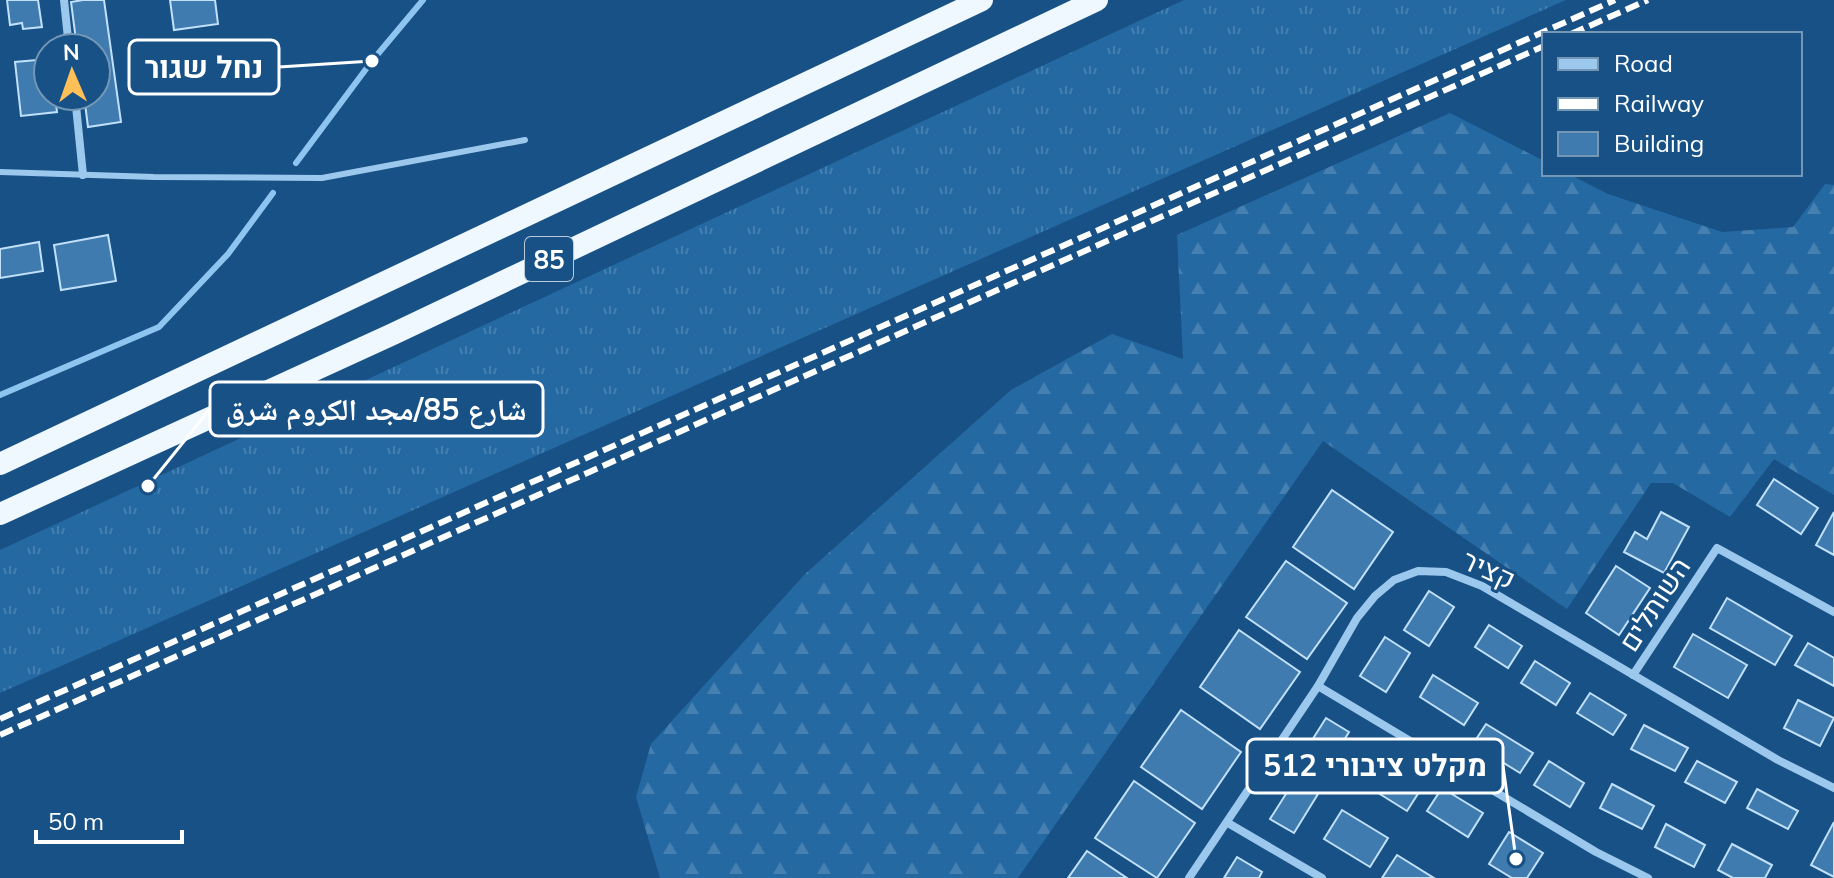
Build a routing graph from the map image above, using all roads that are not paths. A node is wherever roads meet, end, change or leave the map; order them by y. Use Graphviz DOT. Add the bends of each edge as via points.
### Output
graph roads {
  1 [pos="64,0"];
  2 [pos="982,0"];
  3 [pos="1097,0"];
  4 [pos="67,32"];
  5 [pos="77,112"];
  6 [pos="525,140"];
  7 [pos="0,172"];
  8 [pos="83,175"];
  9 [pos="5,459"];
  10 [pos="0,514"];
  11 [pos="1834,612"];
  12 [pos="1633,675"];
  13 [pos="1318,686"];
  14 [pos="1834,788"];
  15 [pos="1228,823"];
  16 [pos="1189,878"];
  17 [pos="1322,878"];
  18 [pos="1648,878"];
  1 -- 4 [label="street"];
  2 -- 9 [label="highway, 85"];
  3 -- 10 [label="highway, 85"];
  5 -- 8 [label="street"];
  6 -- 8 [label="lane" via="322,178"];
  7 -- 8 [label="lane"];
  11 -- 12 [label="street, השותלים" via="1717,548"];
  12 -- 13 [label="street, קציר" via="1482,586 1431,570 1406,574 1375,596"];
  12 -- 14 [label="street, קציר"];
  13 -- 15 [label="street, קציר"];
  13 -- 18 [label="street"];
  15 -- 16 [label="street, קציר"];
  15 -- 17 [label="street"];
}
